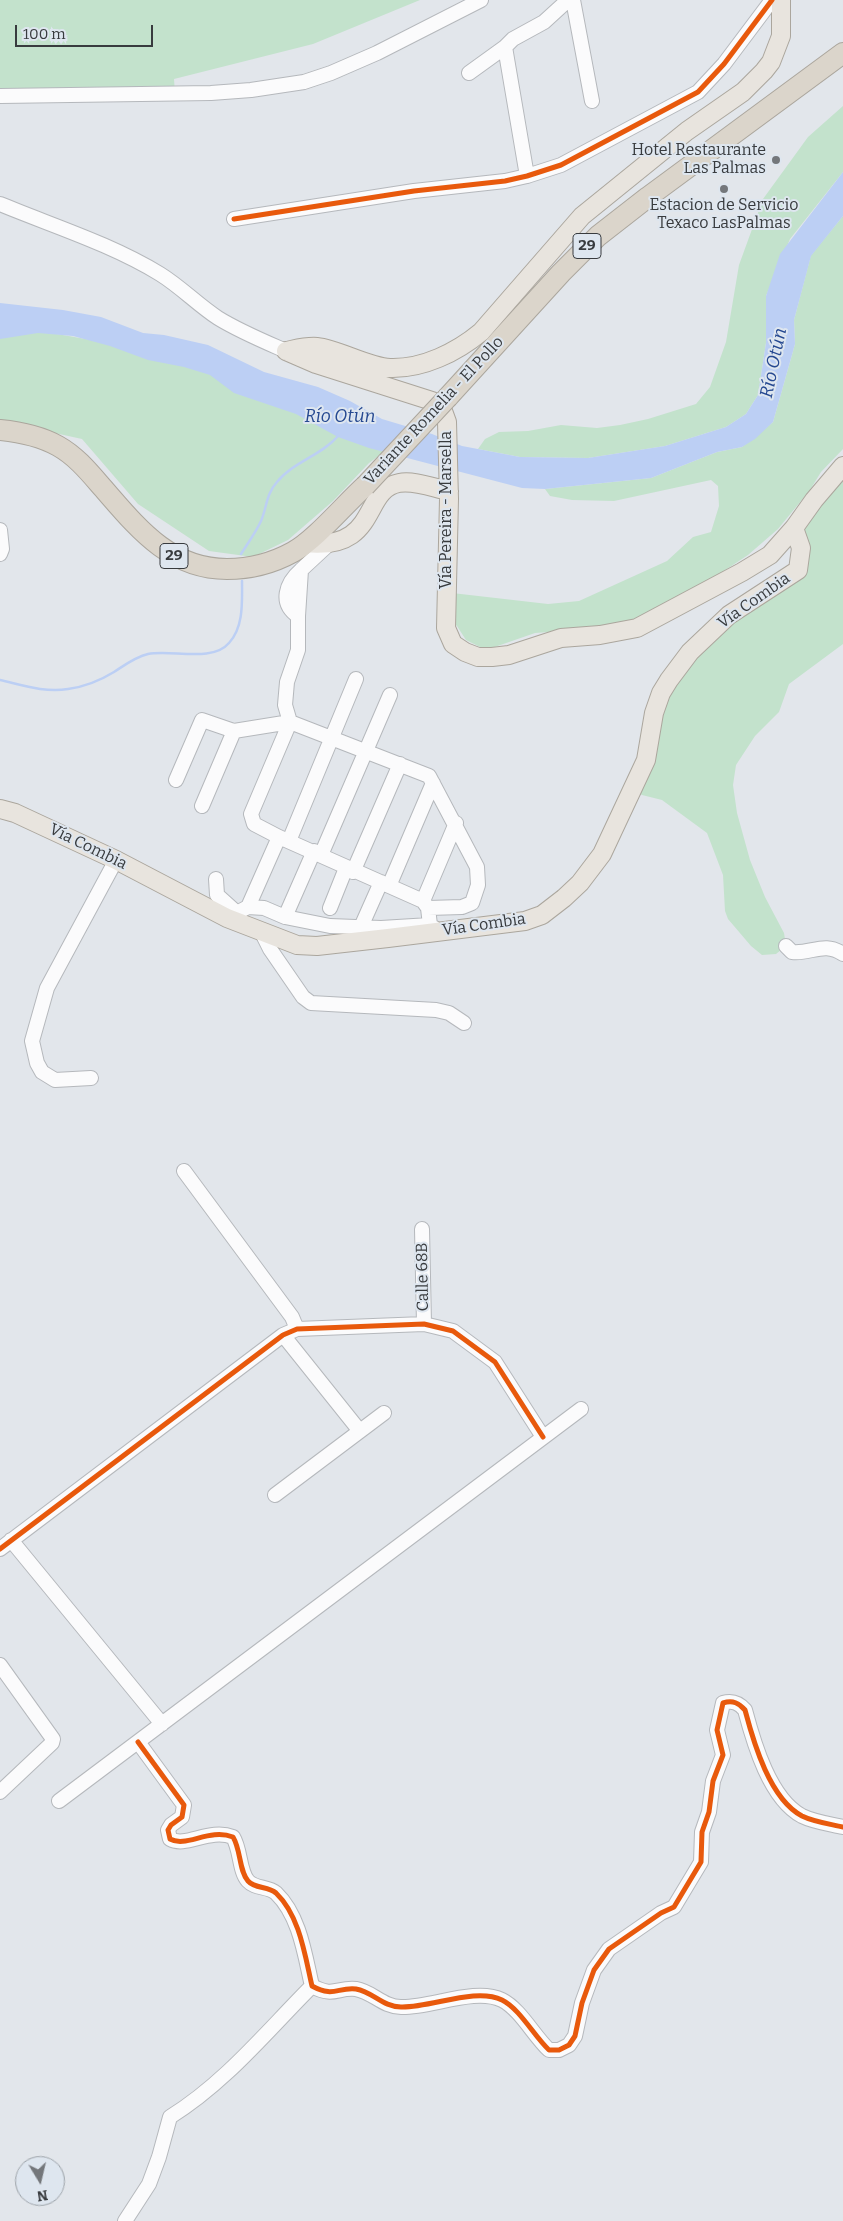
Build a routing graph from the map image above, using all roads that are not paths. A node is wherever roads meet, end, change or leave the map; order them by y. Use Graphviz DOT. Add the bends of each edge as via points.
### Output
graph roads {
  1 [pos="481,0"];
  2 [pos="568,0"];
  3 [pos="573,0"];
  4 [pos="772,0"];
  5 [pos="781,0"];
  6 [pos="505,47"];
  7 [pos="843,53"];
  8 [pos="469,73"];
  9 [pos="0,96"];
  10 [pos="592,101"];
  11 [pos="527,176"];
  12 [pos="0,204"];
  13 [pos="234,219"];
  14 [pos="286,350"];
  15 [pos="0,430"];
  16 [pos="843,466"];
  17 [pos="449,482"];
  18 [pos="794,528"];
  19 [pos="0,530"];
  20 [pos="305,543"];
  21 [pos="329,544"];
  22 [pos="0,554"];
  23 [pos="356,679"];
  24 [pos="390,695"];
  25 [pos="290,722"];
  26 [pos="234,731"];
  27 [pos="332,738"];
  28 [pos="366,751"];
  29 [pos="400,764"];
  30 [pos="176,780"];
  31 [pos="433,783"];
  32 [pos="202,806"];
  33 [pos="0,809"];
  34 [pos="456,823"];
  35 [pos="284,839"];
  36 [pos="318,853"];
  37 [pos="116,860"];
  38 [pos="350,870"];
  39 [pos="216,878"];
  40 [pos="385,884"];
  41 [pos="425,904"];
  42 [pos="330,908"];
  43 [pos="237,913"];
  44 [pos="285,917"];
  45 [pos="361,927"];
  46 [pos="436,928"];
  47 [pos="262,931"];
  48 [pos="786,946"];
  49 [pos="843,954"];
  50 [pos="464,1023"];
  51 [pos="92,1078"];
  52 [pos="184,1172"];
  53 [pos="422,1229"];
  54 [pos="424,1324"];
  55 [pos="297,1329"];
  56 [pos="283,1334"];
  57 [pos="581,1410"];
  58 [pos="384,1413"];
  59 [pos="359,1430"];
  60 [pos="543,1437"];
  61 [pos="275,1495"];
  62 [pos="11,1540"];
  63 [pos="0,1549"];
  64 [pos="0,1665"];
  65 [pos="162,1724"];
  66 [pos="138,1742"];
  67 [pos="0,1792"];
  68 [pos="59,1801"];
  69 [pos="843,1827"];
  70 [pos="312,1986"];
  71 [pos="125,2221"];
  1 -- 9 [label="street" via="377,53 304,82 220,92"];
  2 -- 6 [label="street" via="544,22"];
  3 -- 10 [label="street"];
  4 -- 11 [label="street" via="724,64 698,92 561,165"];
  5 -- 14 [label="main road" via="781,36 764,71 743,92 686,131 582,216 481,332 465,345 444,356 406,367 389,368 317,347"];
  6 -- 8 [label="street"];
  6 -- 11 [label="street"];
  7 -- 20 [label="highway, Variante Romelia - El Pollo / 29, bridge" via="598,236 365,486"];
  11 -- 13 [label="street"];
  12 -- 14 [label="street, Vía Pereira - Marsella" via="119,252 159,274 217,317"];
  14 -- 17 [label="main road, Vía Pereira - Marsella" via="316,364 432,401 443,411 447,422"];
  15 -- 20 [label="highway, Variante Romelia - El Pollo / 29" via="43,439 72,455 157,545 195,565 217,569 251,567 281,558"];
  16 -- 18 [label="main road, Vía Pereira - Marsella"];
  17 -- 18 [label="main road, Vía Pereira - Marsella" via="446,628 453,644 478,656 508,655 561,638 637,628 770,555"];
  17 -- 21 [label="main road" via="389,486 380,494 361,527 344,539"];
  18 -- 46 [label="main road, Vía Combia" via="801,548 798,570 729,615 690,652 661,693 646,760 602,854 580,883 542,915 525,921"];
  19 -- 22 [label="street"];
  20 -- 21 [label="main road"];
  21 -- 25 [label="street" via="301,570 298,650 287,682 285,705"];
  23 -- 27 [label="street"];
  24 -- 28 [label="street"];
  25 -- 26 [label="street"];
  25 -- 27 [label="street"];
  25 -- 35 [label="street" via="251,814 254,824"];
  26 -- 30 [label="street" via="202,720"];
  26 -- 32 [label="street"];
  27 -- 28 [label="street"];
  27 -- 35 [label="street"];
  28 -- 29 [label="street"];
  28 -- 36 [label="street"];
  29 -- 31 [label="street" via="429,776"];
  29 -- 38 [label="street"];
  31 -- 34 [label="street"];
  31 -- 40 [label="street"];
  33 -- 37 [label="main road, Vía Combia"];
  34 -- 41 [label="street"];
  34 -- 41 [label="street" via="478,867 478,885 472,903 462,907"];
  35 -- 36 [label="street"];
  35 -- 43 [label="street"];
  36 -- 38 [label="street"];
  36 -- 44 [label="street"];
  37 -- 43 [label="main road, Vía Combia"];
  37 -- 51 [label="street" via="46,988 32,1041 36,1063 42,1072 55,1080"];
  38 -- 40 [label="street"];
  38 -- 42 [label="street"];
  39 -- 43 [label="street" via="217,895"];
  40 -- 41 [label="street"];
  40 -- 45 [label="street"];
  41 -- 46 [label="street"];
  43 -- 44 [label="street" via="264,908"];
  43 -- 47 [label="main road, Vía Combia"];
  44 -- 45 [label="street" via="330,926"];
  45 -- 46 [label="street"];
  46 -- 47 [label="main road, Vía Combia" via="305,946"];
  47 -- 50 [label="street" via="270,949 303,997 311,1003 436,1010 449,1013"];
  48 -- 49 [label="street" via="792,952 834,948"];
  52 -- 55 [label="street" via="292,1317"];
  53 -- 54 [label="street, Calle 68B"];
  54 -- 55 [label="street"];
  54 -- 60 [label="street" via="453,1332 495,1362"];
  55 -- 56 [label="street"];
  56 -- 59 [label="street"];
  56 -- 62 [label="street"];
  57 -- 60 [label="street"];
  58 -- 59 [label="street"];
  59 -- 61 [label="street"];
  60 -- 65 [label="street"];
  62 -- 63 [label="street"];
  62 -- 65 [label="street"];
  64 -- 67 [label="street" via="53,1738 52,1743"];
  65 -- 66 [label="street"];
  66 -- 68 [label="street"];
  66 -- 70 [label="street" via="184,1804 182,1817 168,1830 170,1839 177,1842 211,1834 233,1837 248,1881 271,1890 288,1909 298,1930"];
  69 -- 70 [label="street" via="804,1817 788,1806 775,1791 745,1710 738,1703 728,1701 720,1710 717,1730 723,1755 713,1781 702,1832 701,1862 674,1907 609,1949 594,1970 575,2036 568,2045 559,2050 549,2050 514,2009 502,2000 478,1996 399,2008 383,2004 370,1994 354,1989 331,1993"];
  70 -- 71 [label="street" via="210,2088 170,2117 149,2184"];
}
